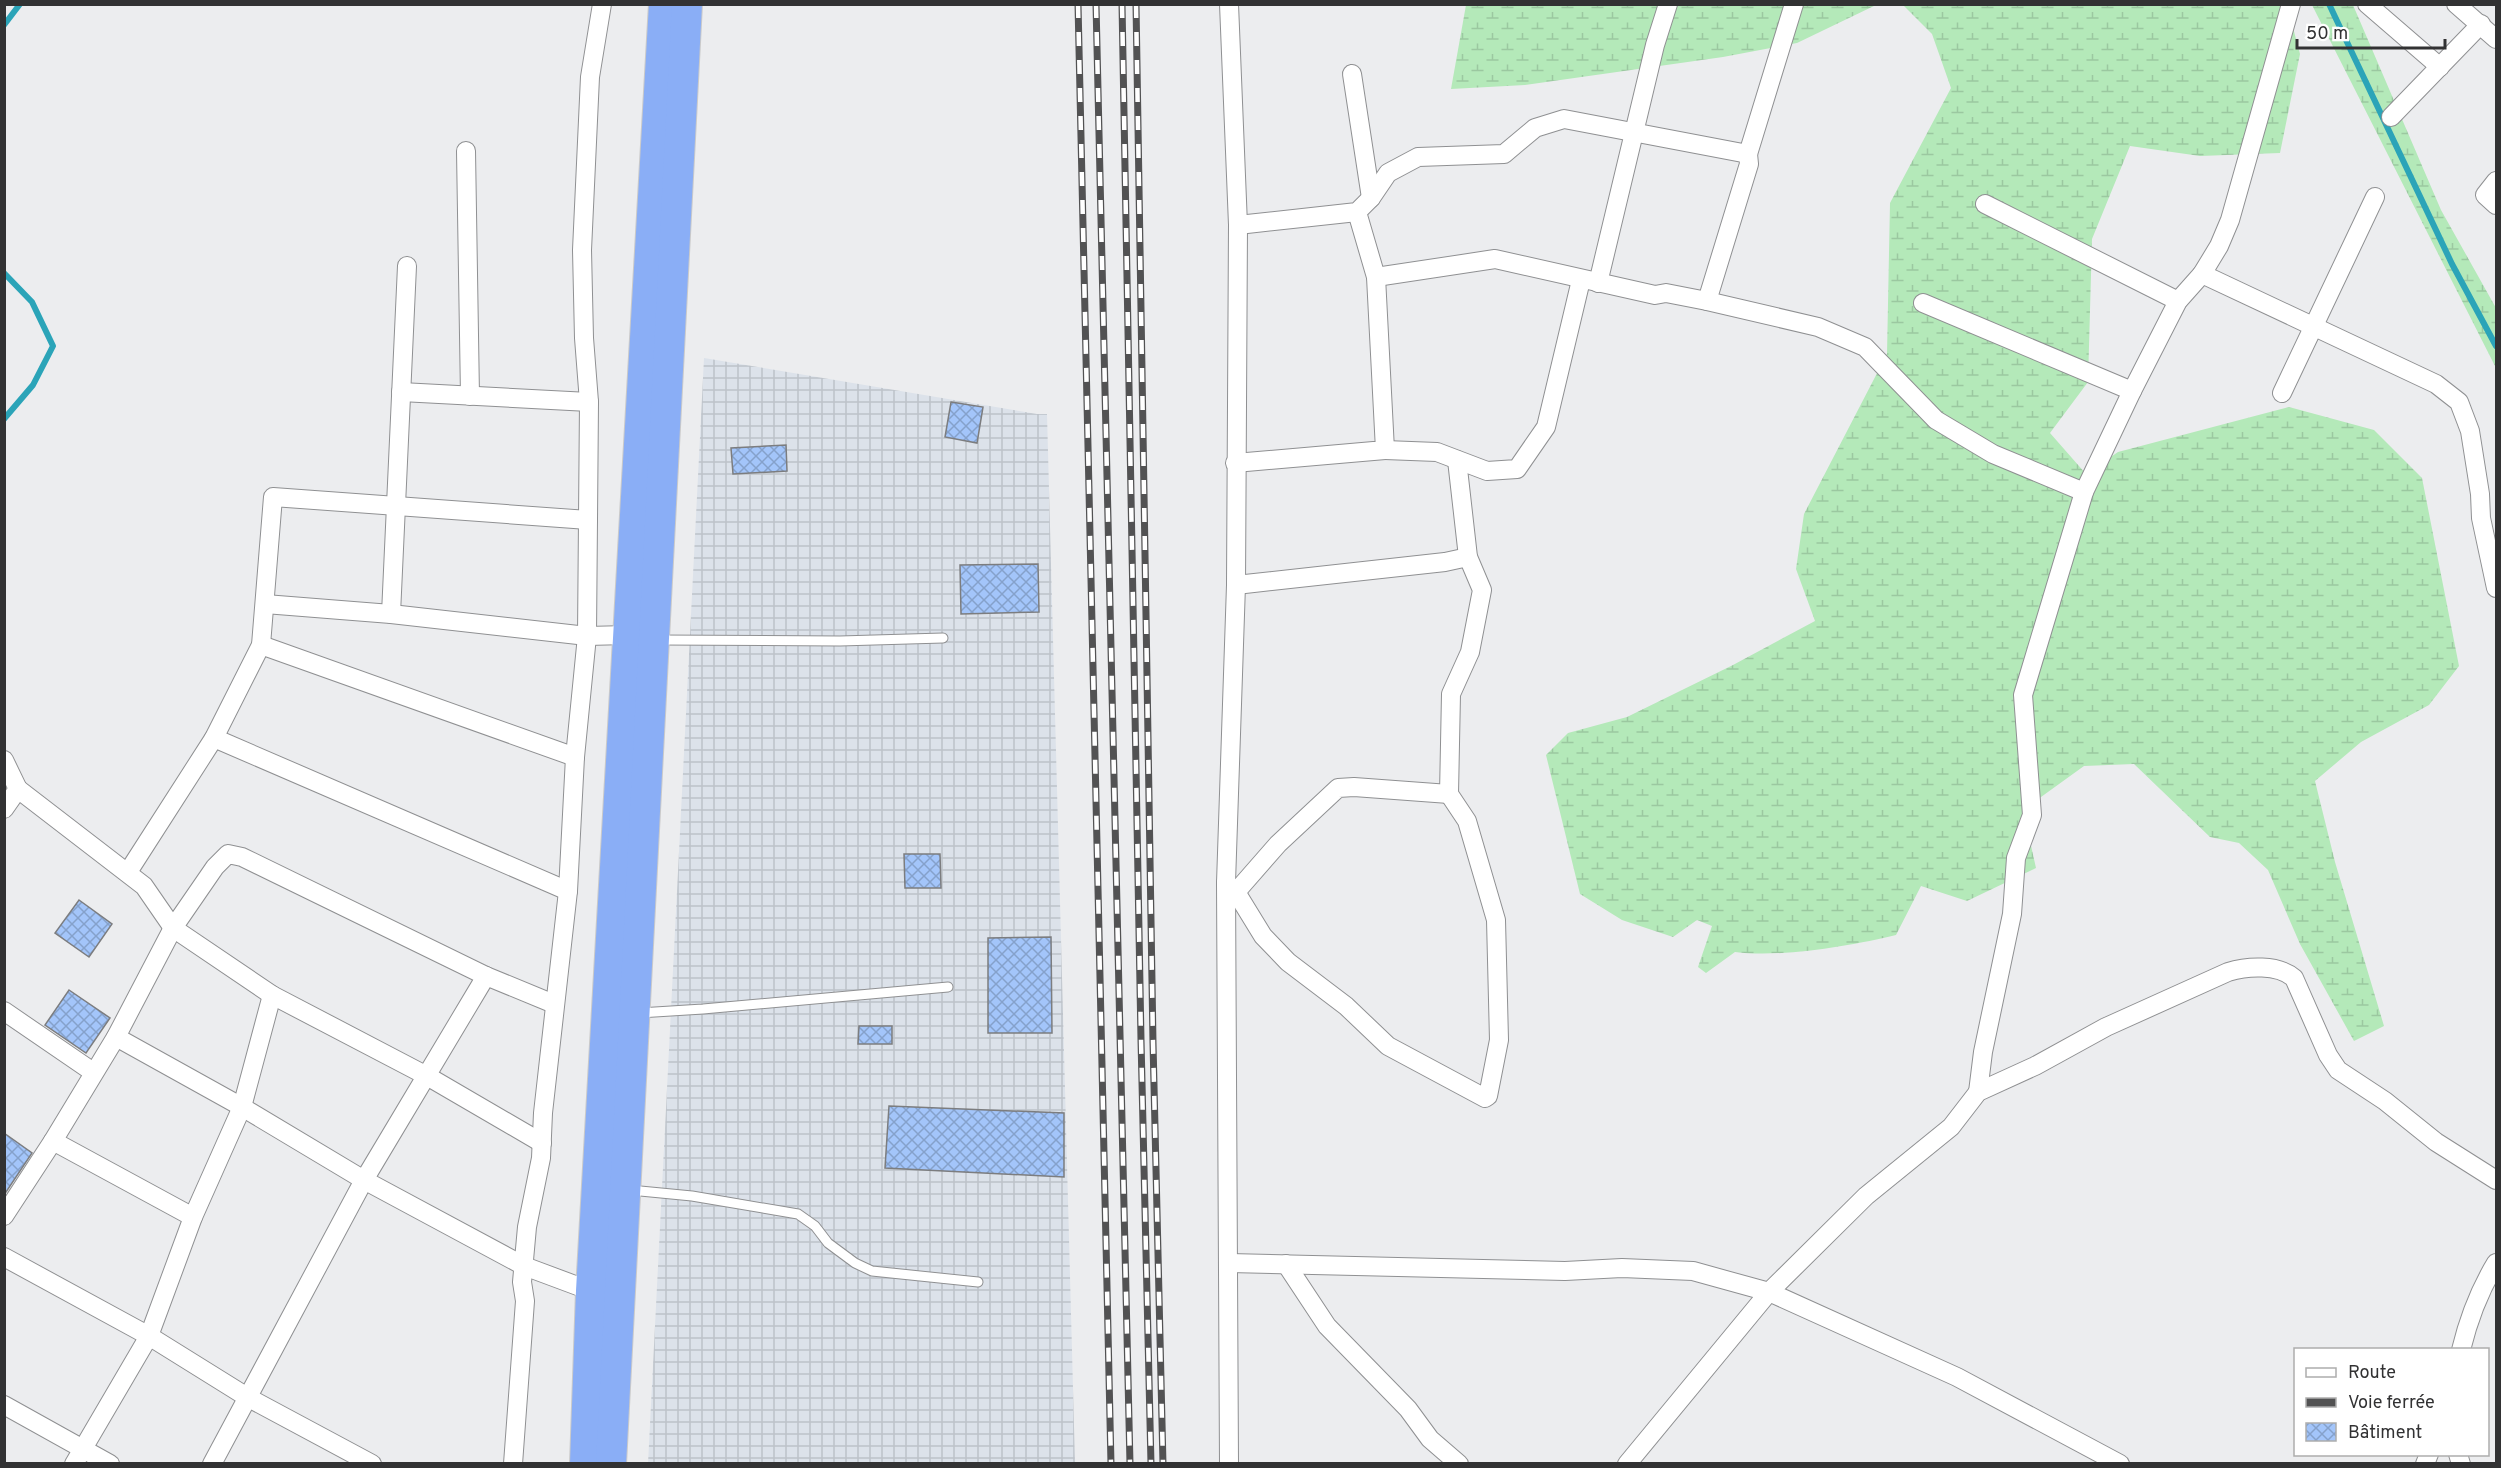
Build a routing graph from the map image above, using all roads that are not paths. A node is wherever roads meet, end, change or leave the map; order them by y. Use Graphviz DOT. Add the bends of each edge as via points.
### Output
graph roads {
  1 [pos="602,4"];
  2 [pos="664,4"];
  3 [pos="687,4"];
  4 [pos="1229,4"];
  5 [pos="1668,4"];
  6 [pos="1794,4"];
  7 [pos="2367,4"];
  8 [pos="2456,4"];
  9 [pos="2287,6"];
  10 [pos="2481,24"];
  11 [pos="2496,39"];
  12 [pos="2439,67"];
  13 [pos="1352,74"];
  14 [pos="2391,117"];
  15 [pos="1636,132"];
  16 [pos="466,151"];
  17 [pos="1748,154"];
  18 [pos="2496,181"];
  19 [pos="2375,197"];
  20 [pos="1371,198"];
  21 [pos="1985,204"];
  22 [pos="2496,205"];
  23 [pos="1357,212"];
  24 [pos="1239,225"];
  25 [pos="407,266"];
  26 [pos="2202,274"];
  27 [pos="1376,277"];
  28 [pos="1590,281"];
  29 [pos="1707,300"];
  30 [pos="2178,301"];
  31 [pos="1923,303"];
  32 [pos="2315,326"];
  33 [pos="2132,391"];
  34 [pos="401,392"];
  35 [pos="2282,393"];
  36 [pos="470,396"];
  37 [pos="589,402"];
  38 [pos="1385,450"];
  39 [pos="1457,460"];
  40 [pos="1235,463"];
  41 [pos="2084,492"];
  42 [pos="396,506"];
  43 [pos="588,520"];
  44 [pos="1468,557"];
  45 [pos="1236,585"];
  46 [pos="2496,588"];
  47 [pos="265,604"];
  48 [pos="392,614"];
  49 [pos="587,636"];
  50 [pos="640,638"];
  51 [pos="943,638"];
  52 [pos="261,645"];
  53 [pos="214,738"];
  54 [pos="575,757"];
  55 [pos="4,760"];
  56 [pos="18,789"];
  57 [pos="1449,794"];
  58 [pos="4,809"];
  59 [pos="128,872"];
  60 [pos="1231,887"];
  61 [pos="568,891"];
  62 [pos="173,928"];
  63 [pos="486,976"];
  64 [pos="948,987"];
  65 [pos="272,995"];
  66 [pos="555,1004"];
  67 [pos="4,1011"];
  68 [pos="634,1013"];
  69 [pos="116,1037"];
  70 [pos="93,1072"];
  71 [pos="427,1076"];
  72 [pos="1978,1092"];
  73 [pos="242,1107"];
  74 [pos="53,1141"];
  75 [pos="542,1143"];
  76 [pos="364,1180"];
  77 [pos="2496,1180"];
  78 [pos="625,1190"];
  79 [pos="4,1216"];
  80 [pos="193,1217"];
  81 [pos="4,1257"];
  82 [pos="1229,1263"];
  83 [pos="2496,1263"];
  84 [pos="1286,1264"];
  85 [pos="524,1266"];
  86 [pos="978,1282"];
  87 [pos="591,1291"];
  88 [pos="1769,1292"];
  89 [pos="150,1336"];
  90 [pos="2462,1348"];
  91 [pos="247,1397"];
  92 [pos="4,1405"];
  93 [pos="78,1456"];
  94 [pos="110,1464"];
  95 [pos="212,1464"];
  96 [pos="372,1464"];
  97 [pos="513,1464"];
  98 [pos="585,1464"];
  99 [pos="611,1464"];
  100 [pos="1229,1464"];
  101 [pos="1459,1464"];
  102 [pos="1627,1464"];
  103 [pos="2120,1464"];
  1 -- 37 [label="street" via="590,77 582,250"];
  2 -- 50 [label="highway"];
  3 -- 50 [label="highway"];
  4 -- 24 [label="street"];
  5 -- 15 [label="street"];
  6 -- 17 [label="street"];
  7 -- 12 [label="street"];
  8 -- 10 [label="street"];
  9 -- 26 [label="street" via="2230,220 2220,246"];
  10 -- 11 [label="street"];
  10 -- 12 [label="street"];
  12 -- 14 [label="street"];
  13 -- 20 [label="street"];
  15 -- 17 [label="street"];
  15 -- 20 [label="street" via="1564,119 1535,129 1504,154 1418,157 1388,174"];
  15 -- 28 [label="street"];
  16 -- 36 [label="street"];
  17 -- 29 [label="street" via="1749,164"];
  18 -- 22 [label="street" via="2485,195"];
  19 -- 32 [label="street"];
  20 -- 23 [label="street"];
  21 -- 30 [label="street"];
  23 -- 24 [label="street"];
  23 -- 27 [label="street"];
  24 -- 40 [label="street"];
  25 -- 34 [label="street"];
  26 -- 30 [label="street"];
  26 -- 32 [label="street"];
  27 -- 28 [label="street" via="1495,259"];
  27 -- 38 [label="street"];
  28 -- 29 [label="street" via="1655,295 1666,293"];
  28 -- 39 [label="street" via="1546,427 1517,469 1487,471"];
  29 -- 41 [label="street" via="1818,327 1865,347 1936,420 1993,454"];
  30 -- 33 [label="street"];
  31 -- 33 [label="street"];
  32 -- 35 [label="street"];
  32 -- 46 [label="street" via="2436,384 2459,402 2470,431 2481,518"];
  33 -- 41 [label="street"];
  34 -- 36 [label="street"];
  34 -- 42 [label="street"];
  36 -- 37 [label="street"];
  37 -- 43 [label="street"];
  38 -- 39 [label="street" via="1437,452"];
  38 -- 40 [label="street"];
  39 -- 44 [label="street"];
  40 -- 45 [label="street"];
  41 -- 72 [label="street" via="2022,695 2032,815 2016,858 2012,914"];
  42 -- 43 [label="street"];
  42 -- 47 [label="street" via="273,496"];
  42 -- 48 [label="street"];
  43 -- 49 [label="street"];
  44 -- 45 [label="street"];
  44 -- 57 [label="street" via="1482,590 1470,652 1451,694"];
  45 -- 60 [label="street"];
  47 -- 48 [label="street"];
  47 -- 52 [label="street"];
  48 -- 49 [label="street"];
  49 -- 50 [label="street"];
  49 -- 54 [label="street"];
  50 -- 51 [label="lane"];
  50 -- 68 [label="highway"];
  50 -- 87 [label="highway"];
  52 -- 53 [label="street"];
  52 -- 54 [label="street"];
  53 -- 59 [label="street"];
  53 -- 61 [label="street"];
  54 -- 61 [label="street"];
  55 -- 56 [label="street"];
  56 -- 58 [label="street"];
  56 -- 59 [label="street"];
  57 -- 60 [label="street" via="1338,788"];
  57 -- 60 [label="street" via="1467,821 1496,920 1499,1040 1485,1098 1388,1046 1346,1006 1288,962 1263,936"];
  59 -- 62 [label="street" via="144,886"];
  60 -- 82 [label="street"];
  61 -- 66 [label="street"];
  62 -- 63 [label="street" via="228,854 242,857"];
  62 -- 65 [label="street"];
  62 -- 69 [label="street"];
  63 -- 66 [label="street"];
  63 -- 71 [label="street"];
  64 -- 68 [label="lane"];
  65 -- 71 [label="street"];
  65 -- 73 [label="street"];
  66 -- 75 [label="street"];
  67 -- 70 [label="street"];
  68 -- 78 [label="highway"];
  69 -- 70 [label="street"];
  69 -- 73 [label="street"];
  70 -- 74 [label="street"];
  71 -- 75 [label="street"];
  71 -- 76 [label="street"];
  72 -- 77 [label="street" via="2106,1027 2228,972 2244,968 2282,971 2294,978 2338,1070 2436,1142"];
  72 -- 88 [label="street" via="1951,1127 1866,1196"];
  73 -- 76 [label="street"];
  73 -- 80 [label="street"];
  74 -- 79 [label="street"];
  74 -- 80 [label="street"];
  75 -- 85 [label="street"];
  76 -- 85 [label="street"];
  76 -- 91 [label="street"];
  78 -- 86 [label="lane" via="692,1196 798,1214 815,1226 828,1243 872,1271"];
  78 -- 99 [label="highway"];
  80 -- 89 [label="street"];
  81 -- 89 [label="street"];
  82 -- 84 [label="street"];
  82 -- 100 [label="street"];
  83 -- 90 [label="street" via="2472,1309"];
  84 -- 88 [label="street" via="1565,1271 1664,1268 1693,1271"];
  84 -- 101 [label="street" via="1327,1326 1408,1409 1430,1439"];
  85 -- 87 [label="street"];
  85 -- 97 [label="street"];
  87 -- 98 [label="highway"];
  88 -- 102 [label="street"];
  88 -- 103 [label="street" via="1957,1377"];
  89 -- 91 [label="street"];
  89 -- 93 [label="street"];
  91 -- 95 [label="street"];
  91 -- 96 [label="street"];
  92 -- 93 [label="street"];
  93 -- 94 [label="street"];
}
